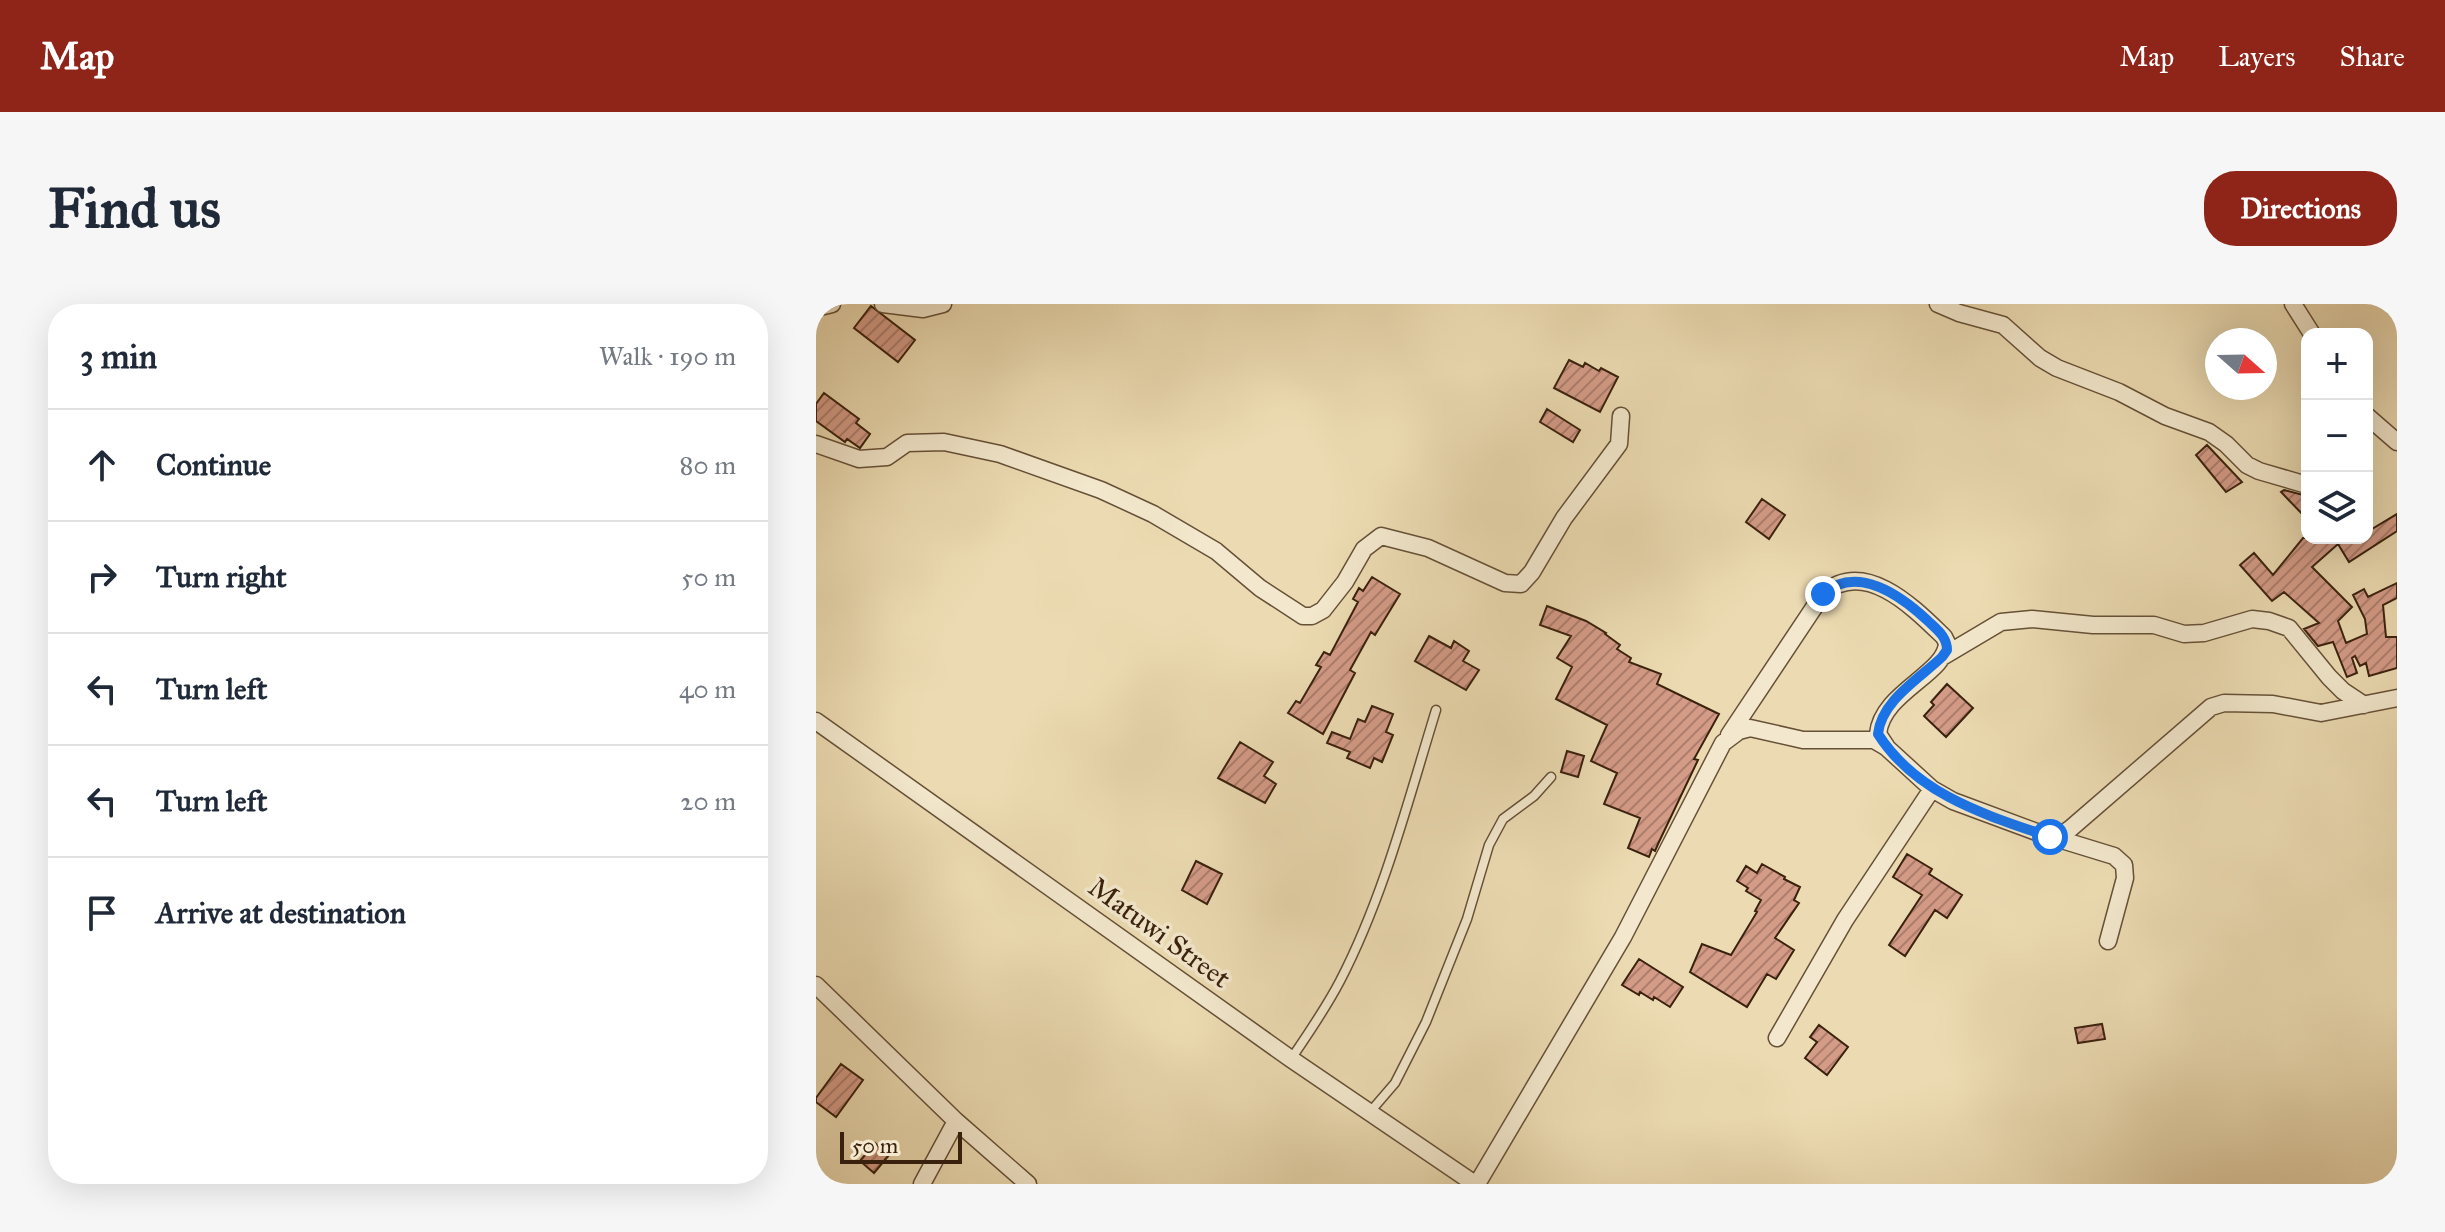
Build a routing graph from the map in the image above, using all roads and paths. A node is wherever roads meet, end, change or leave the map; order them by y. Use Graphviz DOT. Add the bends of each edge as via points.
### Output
graph roads {
  1 [pos="832,304"];
  2 [pos="883,304"];
  3 [pos="943,304"];
  4 [pos="1938,304"];
  5 [pos="2293,304"];
  6 [pos="816,308"];
  7 [pos="2308,328"];
  8 [pos="1621,416"];
  9 [pos="2373,421"];
  10 [pos="2397,442"];
  11 [pos="816,444"];
  12 [pos="2301,483"];
  13 [pos="1942,657"];
  14 [pos="2397,698"];
  15 [pos="2364,705"];
  16 [pos="1436,710"];
  17 [pos="816,721"];
  18 [pos="1723,743"];
  19 [pos="1886,747"];
  20 [pos="1551,777"];
  21 [pos="1932,789"];
  22 [pos="2050,837"];
  23 [pos="2108,941"];
  24 [pos="816,985"];
  25 [pos="1777,1038"];
  26 [pos="1291,1059"];
  27 [pos="1369,1113"];
  28 [pos="956,1121"];
  29 [pos="922,1184"];
  30 [pos="1028,1184"];
  31 [pos="1476,1184"];
  1 -- 6 [label="street"];
  2 -- 3 [label="street" via="923,309"];
  4 -- 12 [label="street" via="2003,325 2057,368 2209,432 2247,465"];
  5 -- 7 [label="street"];
  8 -- 11 [label="street" via="1619,444 1521,584 1505,583 1428,548 1381,536 1364,549 1323,610 1312,616 1303,616 1216,551 1153,514 1000,454 944,442 907,443 887,457 859,459"];
  9 -- 10 [label="street"];
  13 -- 15 [label="street" via="2001,622 2144,624 2184,634 2252,619 2289,628 2329,677"];
  13 -- 18 [label="street" via="1947,650 1944,637 1900,596 1864,583 1831,587"];
  13 -- 19 [label="street" via="1884,714 1878,734"];
  14 -- 15 [label="street"];
  15 -- 22 [label="street" via="2321,713 2273,704 2211,707 2070,829"];
  16 -- 26 [label="lane" via="1369,914 1340,981"];
  17 -- 26 [label="street, Matuwi Street"];
  18 -- 19 [label="street" via="1750,728 1793,739 1862,738"];
  18 -- 31 [label="street" via="1623,937"];
  19 -- 21 [label="street"];
  20 -- 27 [label="lane" via="1503,819 1426,1022 1395,1083"];
  21 -- 22 [label="street"];
  21 -- 25 [label="street" via="1845,920"];
  22 -- 23 [label="street" via="2114,856 2124,865"];
  24 -- 28 [label="street"];
  26 -- 27 [label="street, Matuwi Street"];
  27 -- 31 [label="street, Matuwi Street"];
  28 -- 29 [label="street"];
  28 -- 30 [label="street"];
}
